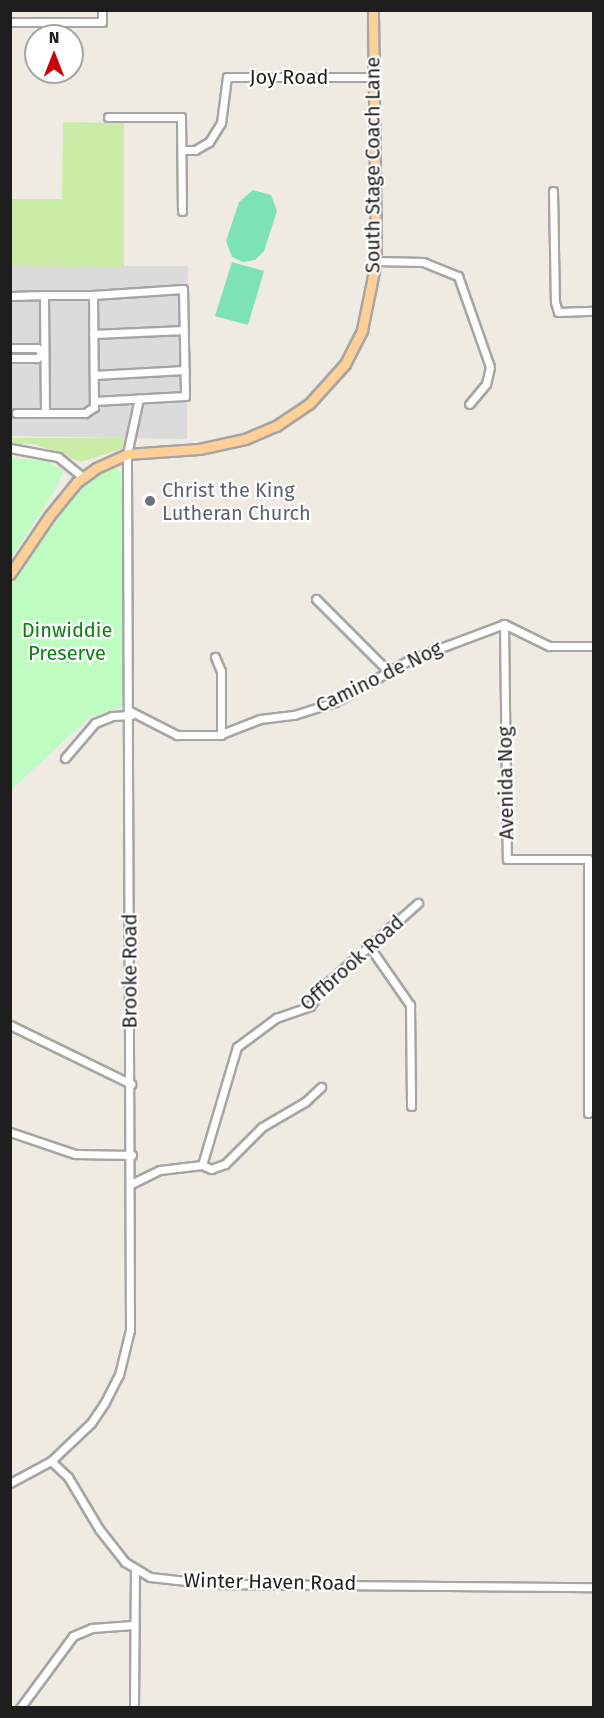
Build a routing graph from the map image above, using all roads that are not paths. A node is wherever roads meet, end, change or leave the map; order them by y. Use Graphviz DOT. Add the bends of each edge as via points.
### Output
graph roads {
  1 [pos="102,10"];
  2 [pos="373,10"];
  3 [pos="10,22"];
  4 [pos="374,78"];
  5 [pos="108,117"];
  6 [pos="182,150"];
  7 [pos="553,190"];
  8 [pos="182,211"];
  9 [pos="376,261"];
  10 [pos="44,295"];
  11 [pos="93,295"];
  12 [pos="13,296"];
  13 [pos="594,311"];
  14 [pos="184,330"];
  15 [pos="93,333"];
  16 [pos="10,348"];
  17 [pos="43,353"];
  18 [pos="10,358"];
  19 [pos="185,370"];
  20 [pos="94,375"];
  21 [pos="139,398"];
  22 [pos="94,400"];
  23 [pos="469,404"];
  24 [pos="16,413"];
  25 [pos="45,413"];
  26 [pos="10,448"];
  27 [pos="127,454"];
  28 [pos="83,477"];
  29 [pos="10,574"];
  30 [pos="316,598"];
  31 [pos="504,624"];
  32 [pos="594,646"];
  33 [pos="215,657"];
  34 [pos="388,671"];
  35 [pos="131,713"];
  36 [pos="221,735"];
  37 [pos="65,758"];
  38 [pos="418,903"];
  39 [pos="369,946"];
  40 [pos="10,1025"];
  41 [pos="131,1084"];
  42 [pos="321,1087"];
  43 [pos="411,1106"];
  44 [pos="588,1113"];
  45 [pos="10,1132"];
  46 [pos="132,1155"];
  47 [pos="202,1165"];
  48 [pos="131,1184"];
  49 [pos="51,1461"];
  50 [pos="10,1483"];
  51 [pos="135,1571"];
  52 [pos="594,1587"];
  53 [pos="133,1625"];
  54 [pos="20,1707"];
  55 [pos="134,1707"];
  1 -- 3 [label="street" via="102,22"];
  2 -- 4 [label="main road, South Stage Coach Lane"];
  4 -- 6 [label="street, Joy Road" via="227,78 220,123 209,142 195,150"];
  4 -- 9 [label="main road, South Stage Coach Lane"];
  5 -- 6 [label="street" via="181,117"];
  6 -- 8 [label="street"];
  7 -- 13 [label="street" via="558,312"];
  9 -- 23 [label="street" via="423,262 454,271 490,367 486,384"];
  9 -- 27 [label="main road, South Stage Coach Lane" via="371,300 357,342 332,381 309,404 276,426 245,439 199,449"];
  10 -- 11 [label="street"];
  10 -- 12 [label="street"];
  10 -- 17 [label="street"];
  11 -- 14 [label="street" via="183,289"];
  11 -- 15 [label="street"];
  14 -- 15 [label="street"];
  14 -- 19 [label="street"];
  15 -- 20 [label="street"];
  16 -- 17 [label="street" via="37,348"];
  17 -- 18 [label="street" via="37,358"];
  17 -- 25 [label="street"];
  19 -- 20 [label="street"];
  19 -- 21 [label="street" via="185,396"];
  20 -- 22 [label="street"];
  21 -- 22 [label="street"];
  21 -- 27 [label="street, Brooke Road"];
  22 -- 25 [label="street" via="94,407 85,413"];
  24 -- 25 [label="street"];
  26 -- 28 [label="street" via="58,457"];
  27 -- 28 [label="main road, South Stage Coach Lane"];
  27 -- 35 [label="street, Brooke Road"];
  28 -- 29 [label="main road, South Stage Coach Lane" via="36,532"];
  30 -- 34 [label="street"];
  31 -- 32 [label="street" via="549,646"];
  31 -- 34 [label="street, Camino de Nog" via="443,644"];
  31 -- 44 [label="street, Avenida Nog" via="507,859 588,859"];
  33 -- 36 [label="street" via="221,671"];
  34 -- 36 [label="street, Camino de Nog" via="335,702 294,715 260,719"];
  35 -- 36 [label="street, Camino de Nog" via="177,735"];
  35 -- 37 [label="street" via="95,723"];
  35 -- 41 [label="street, Brooke Road"];
  38 -- 39 [label="street, Offbrook Road"];
  39 -- 43 [label="street" via="411,1005"];
  39 -- 47 [label="street, Offbrook Road" via="325,985 310,1006 276,1018 237,1047"];
  40 -- 41 [label="street"];
  41 -- 46 [label="street, Brooke Road"];
  42 -- 47 [label="street" via="305,1102 279,1115 225,1164 211,1169"];
  45 -- 46 [label="street" via="75,1154"];
  46 -- 48 [label="street, Brooke Road"];
  47 -- 48 [label="street" via="160,1170"];
  48 -- 49 [label="street, Brooke Road" via="132,1314 126,1353 119,1376 91,1423"];
  49 -- 50 [label="street"];
  49 -- 51 [label="street" via="68,1477 99,1529"];
  51 -- 52 [label="street, Winter Haven Road" via="150,1577 214,1584"];
  51 -- 53 [label="street"];
  53 -- 54 [label="street" via="92,1628 73,1636"];
  53 -- 55 [label="street"];
}
